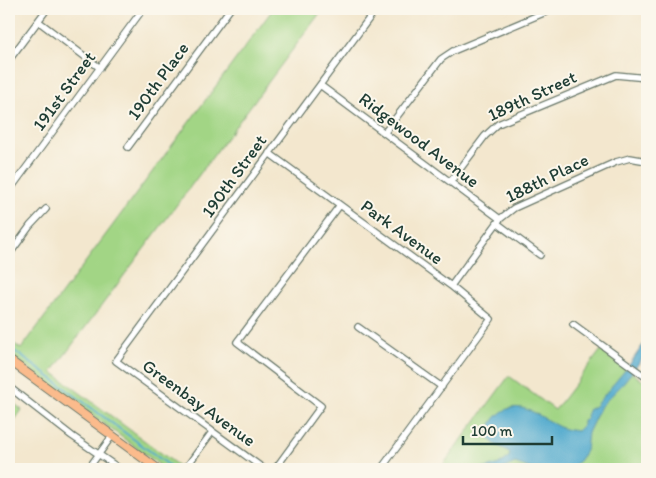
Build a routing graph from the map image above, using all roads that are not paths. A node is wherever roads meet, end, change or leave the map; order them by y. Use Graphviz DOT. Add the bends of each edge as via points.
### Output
graph roads {
  1 [pos="47,9"];
  2 [pos="143,9"];
  3 [pos="230,9"];
  4 [pos="360,9"];
  5 [pos="376,9"];
  6 [pos="553,9"];
  7 [pos="370,16"];
  8 [pos="38,21"];
  9 [pos="9,60"];
  10 [pos="100,68"];
  11 [pos="647,78"];
  12 [pos="320,85"];
  13 [pos="384,132"];
  14 [pos="128,147"];
  15 [pos="269,154"];
  16 [pos="647,161"];
  17 [pos="450,181"];
  18 [pos="9,191"];
  19 [pos="340,205"];
  20 [pos="46,210"];
  21 [pos="498,221"];
  22 [pos="9,255"];
  23 [pos="540,255"];
  24 [pos="451,286"];
  25 [pos="573,324"];
  26 [pos="358,327"];
  27 [pos="9,360"];
  28 [pos="116,362"];
  29 [pos="647,378"];
  30 [pos="9,387"];
  31 [pos="442,387"];
  32 [pos="212,432"];
  33 [pos="112,436"];
  34 [pos="98,455"];
  35 [pos="88,469"];
  36 [pos="120,469"];
  37 [pos="158,469"];
  38 [pos="185,469"];
  39 [pos="264,469"];
  40 [pos="275,469"];
  41 [pos="382,469"];
  1 -- 8 [label="street"];
  2 -- 10 [label="street, 191st Street"];
  3 -- 14 [label="street, 190th Place"];
  4 -- 7 [label="street"];
  5 -- 7 [label="street, 190th Street"];
  6 -- 13 [label="street" via="453,50 441,59"];
  7 -- 12 [label="street, 190th Street"];
  8 -- 9 [label="street"];
  8 -- 10 [label="street"];
  10 -- 18 [label="street, 191st Street"];
  11 -- 17 [label="street, 189th Street" via="616,75 498,124"];
  12 -- 13 [label="street, Ridgewood Avenue"];
  12 -- 15 [label="street, 190th Street"];
  13 -- 17 [label="street, Ridgewood Avenue"];
  15 -- 19 [label="street, Park Avenue"];
  15 -- 28 [label="street, 190th Street"];
  16 -- 21 [label="street, 188th Place" via="630,158 616,162 514,208"];
  17 -- 21 [label="street, Ridgewood Avenue"];
  19 -- 24 [label="street, Park Avenue"];
  19 -- 40 [label="street" via="237,342 321,406"];
  20 -- 22 [label="street"];
  21 -- 23 [label="street, Ridgewood Avenue"];
  21 -- 24 [label="street, 188th Place"];
  24 -- 31 [label="street, Park Avenue" via="492,319"];
  25 -- 29 [label="street"];
  26 -- 31 [label="street"];
  27 -- 33 [label="main road"];
  28 -- 32 [label="street, Greenbay Avenue"];
  30 -- 34 [label="street"];
  31 -- 41 [label="street"];
  32 -- 38 [label="street"];
  32 -- 39 [label="street, Greenbay Avenue"];
  33 -- 34 [label="street"];
  33 -- 37 [label="main road"];
  34 -- 35 [label="street"];
  34 -- 36 [label="street"];
}
